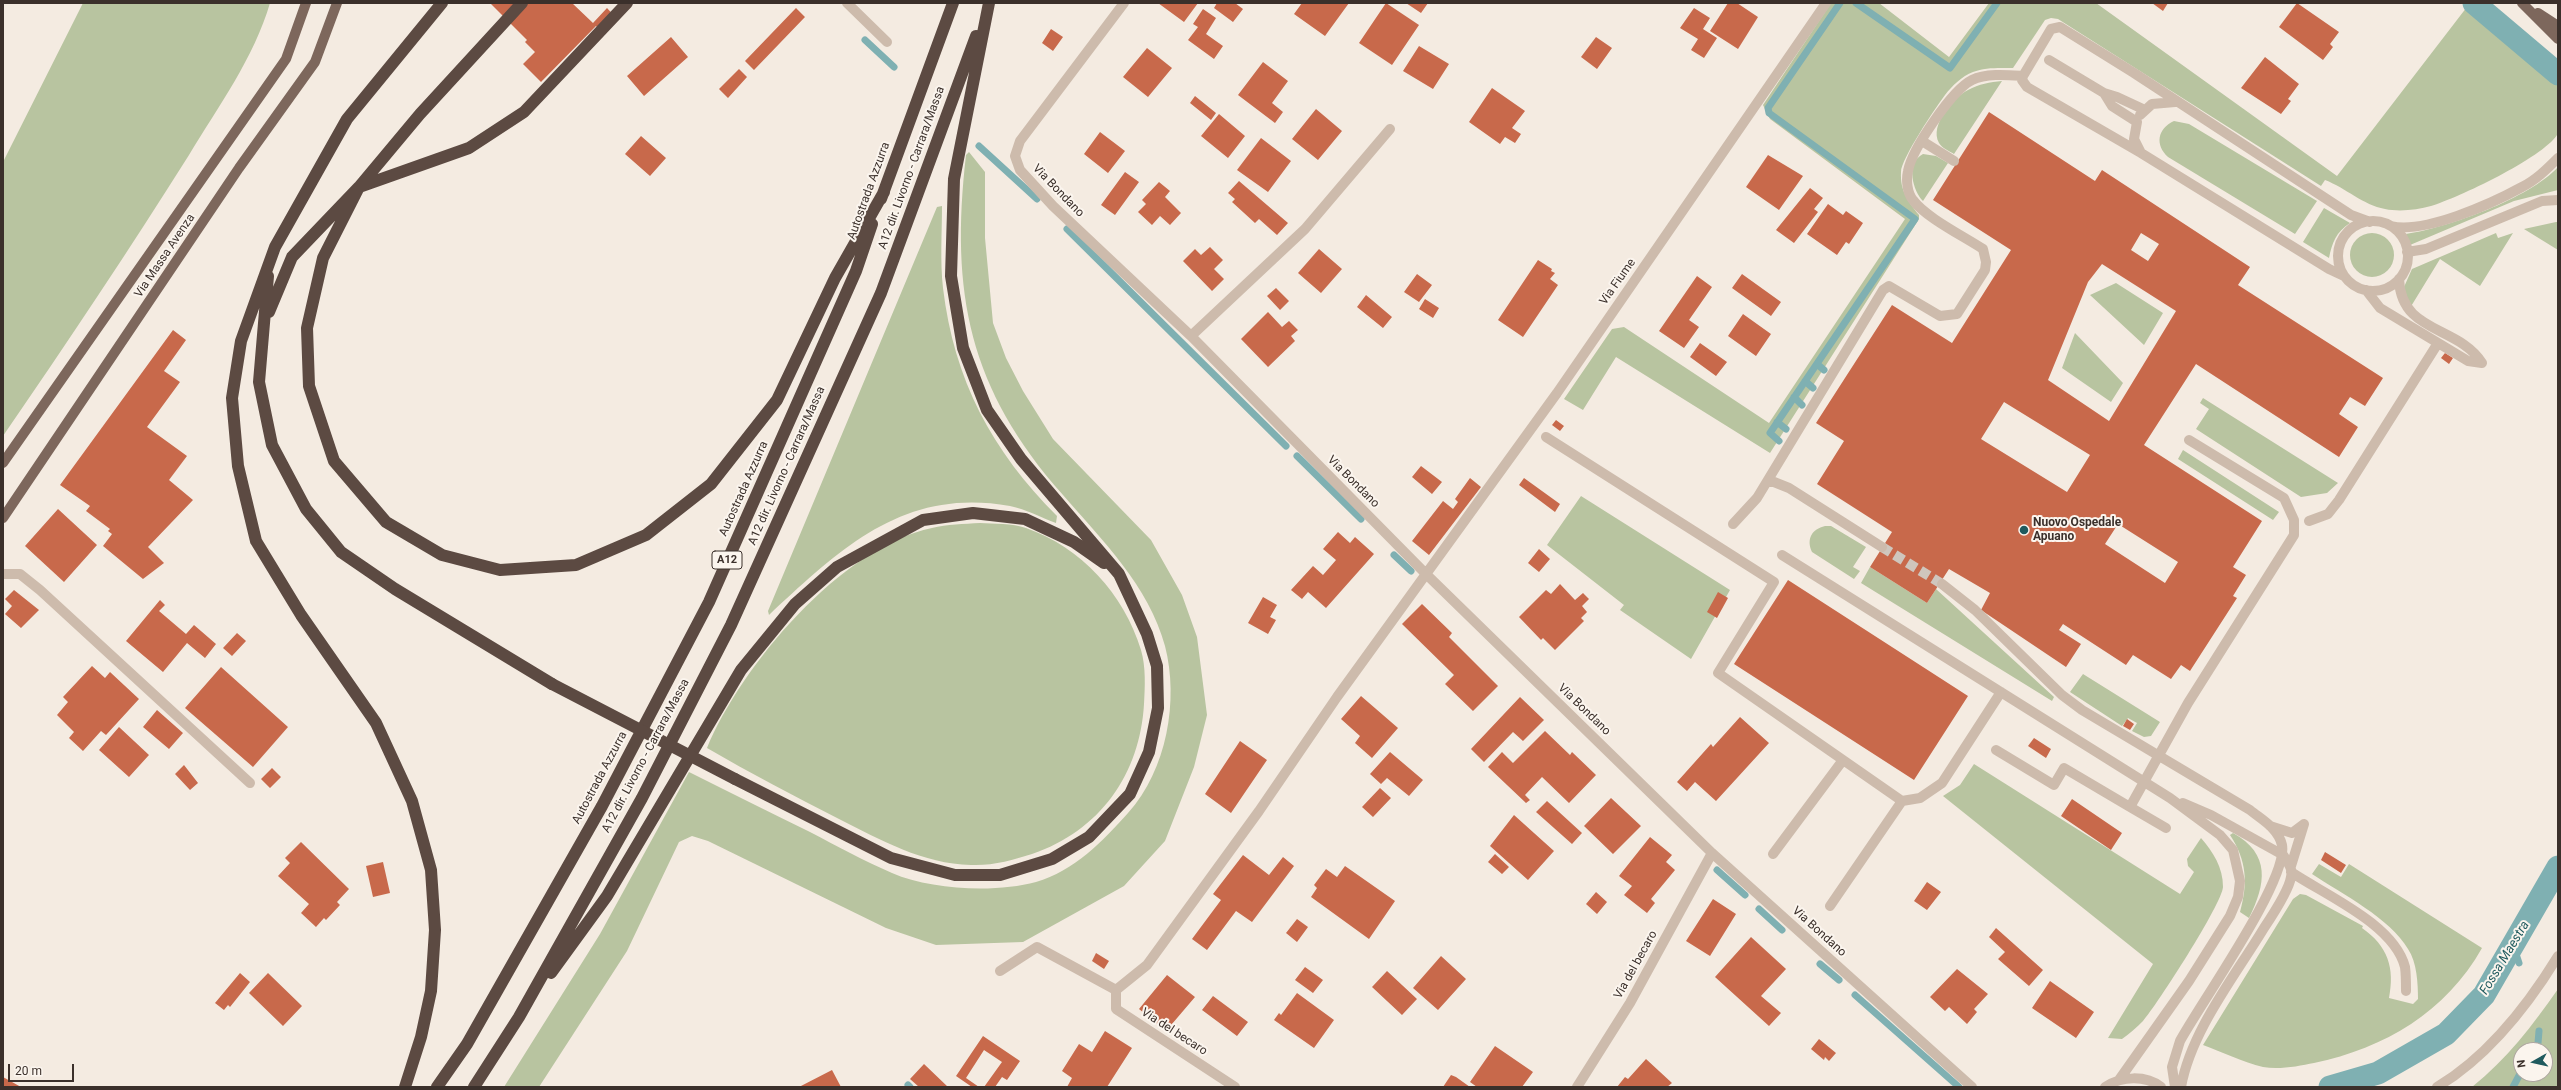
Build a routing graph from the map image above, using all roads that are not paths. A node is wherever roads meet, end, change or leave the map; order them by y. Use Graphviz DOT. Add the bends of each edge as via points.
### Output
graph roads {
  1 [pos="306,3"];
  2 [pos="337,3"];
  3 [pos="442,3"];
  4 [pos="522,3"];
  5 [pos="627,3"];
  6 [pos="847,3"];
  7 [pos="953,3"];
  8 [pos="989,3"];
  9 [pos="1124,3"];
  10 [pos="1826,3"];
  11 [pos="2523,3"];
  12 [pos="2558,26"];
  13 [pos="2558,39"];
  14 [pos="887,42"];
  15 [pos="2049,60"];
  16 [pos="2023,76"];
  17 [pos="2104,93"];
  18 [pos="2175,102"];
  19 [pos="2145,110"];
  20 [pos="2137,122"];
  21 [pos="1390,129"];
  22 [pos="1922,141"];
  23 [pos="2141,153"];
  24 [pos="2558,158"];
  25 [pos="1954,161"];
  26 [pos="358,187"];
  27 [pos="884,192"];
  28 [pos="2558,200"];
  29 [pos="2370,222"];
  30 [pos="2388,225"];
  31 [pos="2407,252"];
  32 [pos="270,259"];
  33 [pos="2344,276"];
  34 [pos="2399,279"];
  35 [pos="2366,290"];
  36 [pos="264,324"];
  37 [pos="1190,336"];
  38 [pos="2438,343"];
  39 [pos="1546,438"];
  40 [pos="2189,440"];
  41 [pos="3,463"];
  42 [pos="1767,482"];
  43 [pos="3,518"];
  44 [pos="2309,521"];
  45 [pos="1733,524"];
  46 [pos="1882,546"];
  47 [pos="1782,555"];
  48 [pos="3,574"];
  49 [pos="1119,574"];
  50 [pos="1426,574"];
  51 [pos="1942,584"];
  52 [pos="2001,692"];
  53 [pos="1996,750"];
  54 [pos="2158,756"];
  55 [pos="1844,760"];
  56 [pos="2144,782"];
  57 [pos="250,783"];
  58 [pos="2170,798"];
  59 [pos="1902,801"];
  60 [pos="2130,807"];
  61 [pos="2270,826"];
  62 [pos="2166,828"];
  63 [pos="1712,853"];
  64 [pos="1773,854"];
  65 [pos="2283,855"];
  66 [pos="2291,869"];
  67 [pos="1830,906"];
  68 [pos="2558,956"];
  69 [pos="1000,971"];
  70 [pos="1116,990"];
  71 [pos="2406,991"];
  72 [pos="519,1017"];
  73 [pos="2119,1080"];
  74 [pos="405,1087"];
  75 [pos="437,1087"];
  76 [pos="474,1087"];
  77 [pos="1235,1087"];
  78 [pos="1577,1087"];
  79 [pos="1972,1087"];
  80 [pos="2105,1087"];
  81 [pos="2162,1087"];
  82 [pos="2175,1087"];
  83 [pos="2181,1087"];
  84 [pos="2437,1087"];
  1 -- 41 [label="main road, Via Massa Avenza" via="286,59"];
  2 -- 43 [label="main road, Via Massa Avenza" via="315,62 239,168"];
  3 -- 32 [label="highway" via="347,119"];
  4 -- 26 [label="highway" via="420,114"];
  5 -- 26 [label="highway" via="524,112 469,148"];
  6 -- 14 [label="street"];
  7 -- 27 [label="highway, Autostrada Azzurra / A12"];
  8 -- 49 [label="highway" via="954,179 951,276 963,348 987,410 1021,459"];
  8 -- 72 [label="highway, A12 dir. Livorno - Carrara/Massa / A12" via="881,293 731,625 642,798"];
  9 -- 37 [label="street, Via Bondano" via="1020,141 1015,156 1020,170 1053,206"];
  10 -- 50 [label="street, Via Fiume" via="1557,393"];
  11 -- 12 [label="main road"];
  11 -- 13 [label="main road"];
  15 -- 17 [label="street"];
  16 -- 18 [label="street" via="2051,29 2058,27 2134,73"];
  16 -- 22 [label="street" via="2004,75 1973,79 1958,88"];
  16 -- 23 [label="street" via="2022,80 2027,87"];
  17 -- 19 [label="street"];
  17 -- 20 [label="street" via="2112,106"];
  18 -- 19 [label="street" via="2152,104"];
  18 -- 29 [label="street" via="2351,215"];
  19 -- 20 [label="street"];
  20 -- 23 [label="street" via="2134,139"];
  21 -- 37 [label="street" via="1305,229"];
  22 -- 25 [label="street"];
  22 -- 42 [label="street" via="1908,170 1907,184 1912,200 1983,249 1985,270 1958,314 1949,316 1940,316 1889,286 1883,290"];
  23 -- 33 [label="street" via="2328,269"];
  24 -- 30 [label="street" via="2522,188 2454,217 2422,227 2404,229"];
  26 -- 27 [label="highway" via="323,258 307,328 309,386 334,461 386,522 442,555 500,570 576,565 646,535 711,484 776,400 835,278"];
  26 -- 36 [label="highway" via="292,258"];
  27 -- 75 [label="highway, Autostrada Azzurra / A12" via="856,271 709,602 602,806 467,1044"];
  28 -- 31 [label="street" via="2542,201 2426,249"];
  29 -- 30 [label="street"];
  29 -- 33 [label="street" via="2354,228 2342,241 2338,252"];
  30 -- 31 [label="street" via="2397,231 2404,241"];
  31 -- 34 [label="street" via="2404,271"];
  32 -- 36 [label="highway"];
  32 -- 74 [label="highway" via="240,341 232,398 238,466 256,541 301,615 376,723 412,801 432,870 435,930 431,991 421,1037"];
  33 -- 35 [label="street"];
  34 -- 35 [label="street" via="2390,287 2378,291"];
  34 -- 38 [label="street" via="2400,295 2409,313 2474,352 2482,363 2468,361"];
  35 -- 38 [label="street" via="2380,308"];
  36 -- 49 [label="highway, bridge" via="259,382 272,445 306,510 341,552 395,589 552,684 898,860 955,874 1000,875 1052,859 1089,837 1130,794 1149,752 1158,708 1157,666 1147,634"];
  37 -- 50 [label="street, Via Bondano"];
  38 -- 44 [label="street" via="2339,500 2328,514"];
  39 -- 55 [label="street" via="1774,582 1718,673"];
  40 -- 54 [label="street" via="2284,498 2294,520 2294,535 2188,702"];
  42 -- 45 [label="street" via="1757,498"];
  42 -- 46 [label="street" via="1789,488"];
  47 -- 52 [label="street"];
  48 -- 57 [label="street" via="20,574 40,590"];
  49 -- 72 [label="highway" via="1074,542 1025,519 973,513 923,520 838,567 796,604 741,670 607,896"];
  50 -- 63 [label="street, Via Bondano"];
  50 -- 70 [label="street, Via Fiume" via="1337,697 1260,811 1147,965"];
  51 -- 54 [label="street" via="1975,610 2062,695"];
  52 -- 56 [label="street"];
  52 -- 59 [label="street" via="1942,783 1920,798"];
  53 -- 60 [label="street" via="2054,785 2064,768"];
  54 -- 56 [label="street"];
  54 -- 61 [label="street" via="2250,810"];
  55 -- 59 [label="street"];
  55 -- 64 [label="street"];
  56 -- 58 [label="street"];
  56 -- 60 [label="street"];
  58 -- 65 [label="street" via="2211,815"];
  58 -- 73 [label="street" via="2220,835 2233,850 2239,875 2238,896 2230,916 2189,981"];
  59 -- 67 [label="street"];
  60 -- 62 [label="street"];
  61 -- 65 [label="street" via="2278,835"];
  61 -- 66 [label="street" via="2292,833 2304,824"];
  63 -- 78 [label="street, Via del becaro" via="1630,1004"];
  63 -- 79 [label="street, Via Bondano"];
  65 -- 66 [label="street"];
  65 -- 82 [label="street" via="2272,887 2259,911 2180,1041 2172,1067"];
  66 -- 71 [label="street" via="2370,922 2386,936 2405,966"];
  66 -- 83 [label="street" via="2291,878 2271,918 2202,1030 2184,1072"];
  68 -- 84 [label="street" via="2523,1007 2487,1047"];
  69 -- 70 [label="street" via="1037,947"];
  70 -- 77 [label="street, Via del becaro" via="1116,1009"];
  72 -- 76 [label="highway, A12 dir. Livorno - Carrara/Massa / A12"];
  73 -- 80 [label="street"];
  73 -- 81 [label="street" via="2146,1080"];
}
